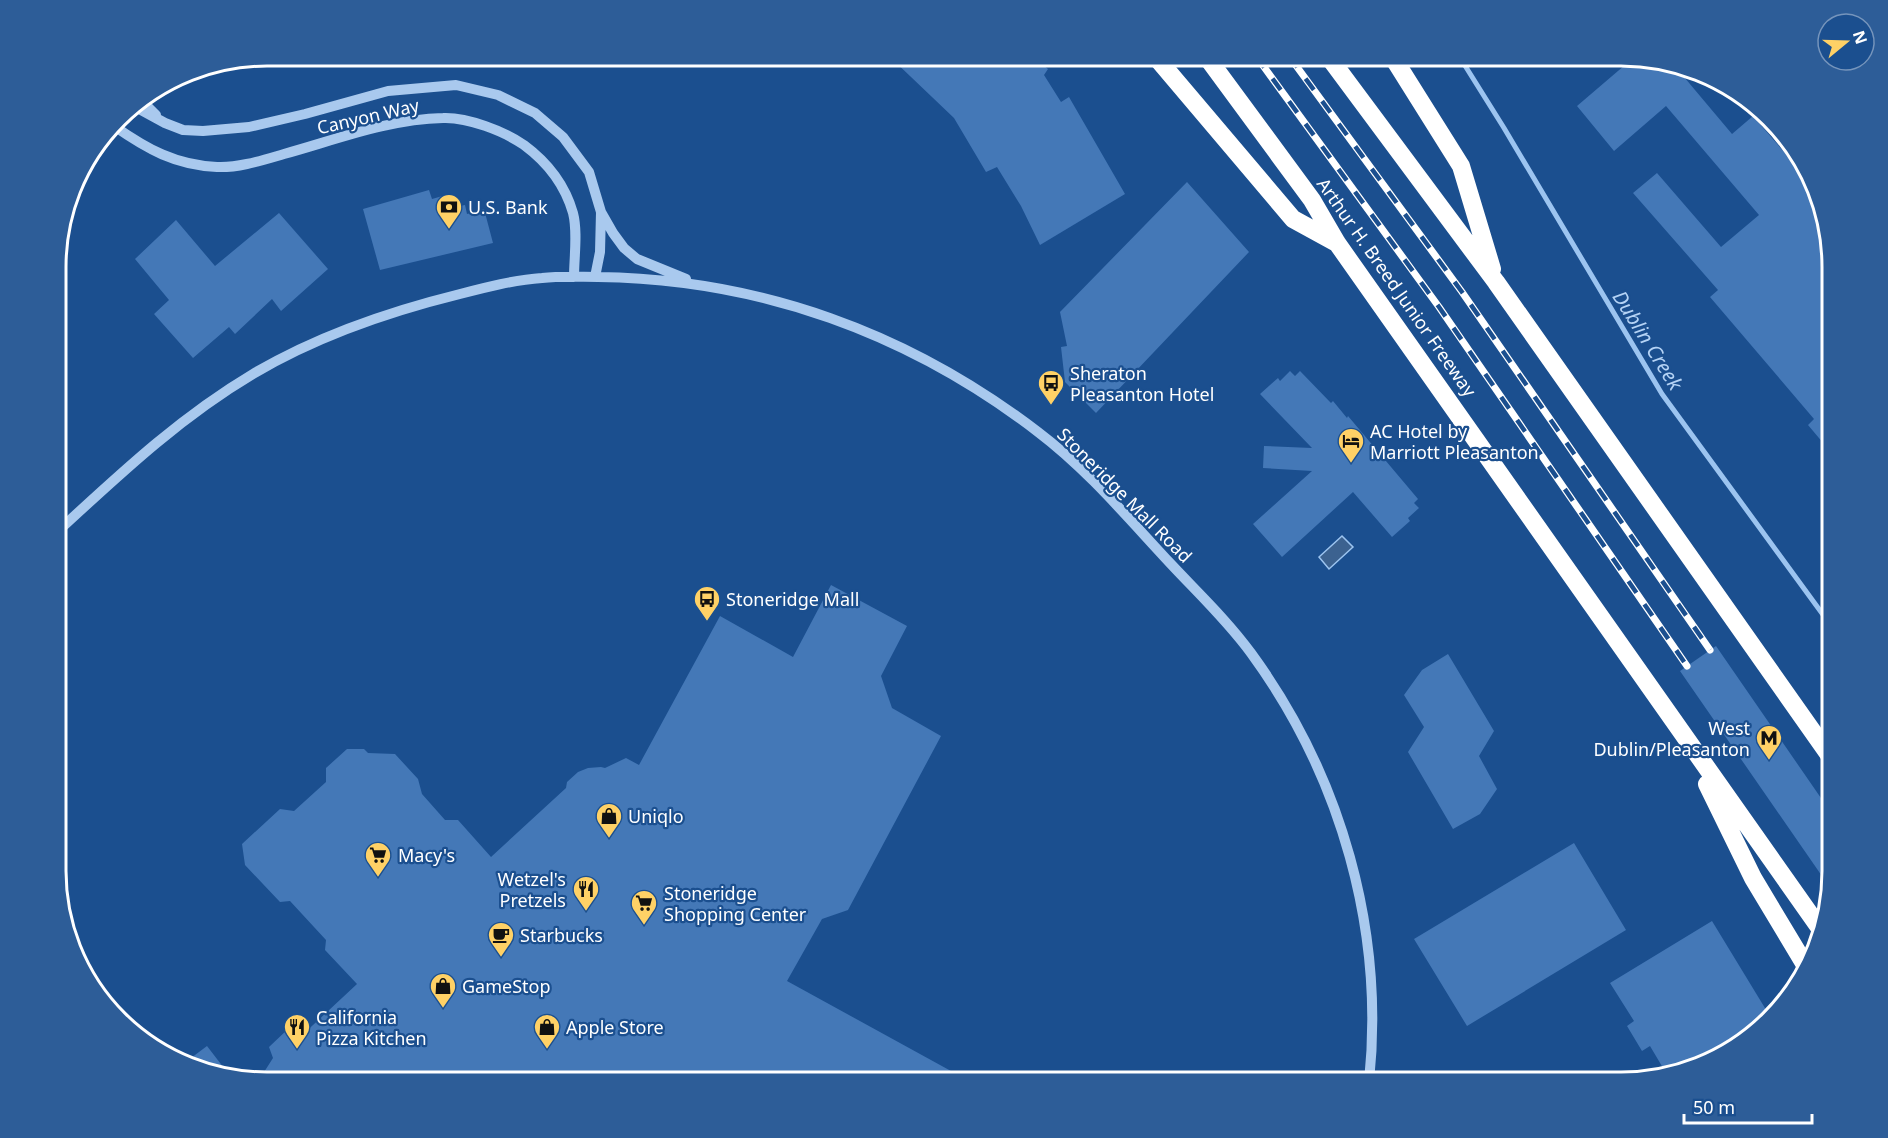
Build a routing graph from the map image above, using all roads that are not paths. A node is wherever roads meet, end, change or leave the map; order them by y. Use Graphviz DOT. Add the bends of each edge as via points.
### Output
graph roads {
  1 [pos="1163,66"];
  2 [pos="1213,66"];
  3 [pos="1335,66"];
  4 [pos="1398,66"];
  5 [pos="148,106"];
  6 [pos="142,110"];
  7 [pos="165,123"];
  8 [pos="121,130"];
  9 [pos="601,212"];
  10 [pos="1337,243"];
  11 [pos="574,277"];
  12 [pos="595,277"];
  13 [pos="1496,282"];
  14 [pos="698,284"];
  15 [pos="66,524"];
  16 [pos="1682,731"];
  17 [pos="1822,745"];
  18 [pos="1815,921"];
  19 [pos="1802,959"];
  20 [pos="1370,1072"];
  1 -- 10 [label="highway" via="1293,219"];
  2 -- 10 [label="highway, Arthur H. Breed Junior Freeway" via="1312,200"];
  3 -- 13 [label="highway"];
  4 -- 13 [label="highway" via="1461,166"];
  5 -- 7 [label="street, Canyon Way"];
  6 -- 7 [label="street, Canyon Way"];
  7 -- 9 [label="street, Canyon Way" via="183,130 203,131 249,127 388,91 456,86 498,95 535,113 563,137 589,172"];
  8 -- 11 [label="street, Canyon Way" via="147,148 176,160 218,167 264,160 414,120 445,117 482,125 513,137 540,156 561,184 573,215"];
  9 -- 12 [label="street, Canyon Way"];
  9 -- 14 [label="street, Canyon Way" via="624,248 637,259"];
  10 -- 16 [label="highway, Arthur H. Breed Junior Freeway"];
  11 -- 12 [label="street, Stoneridge Mall Road"];
  11 -- 15 [label="street, Stoneridge Mall Road" via="496,285 439,299 381,316 299,348 244,380 149,447"];
  12 -- 14 [label="street, Stoneridge Mall Road"];
  13 -- 17 [label="highway"];
  14 -- 20 [label="street, Stoneridge Mall Road" via="752,295 839,321 883,338 978,389 1048,440 1087,476 1217,613 1277,691 1311,751 1336,810 1352,861 1365,925 1373,1002"];
  16 -- 18 [label="highway, Arthur H. Breed Junior Freeway"];
  16 -- 19 [label="highway" via="1754,878"];
}
